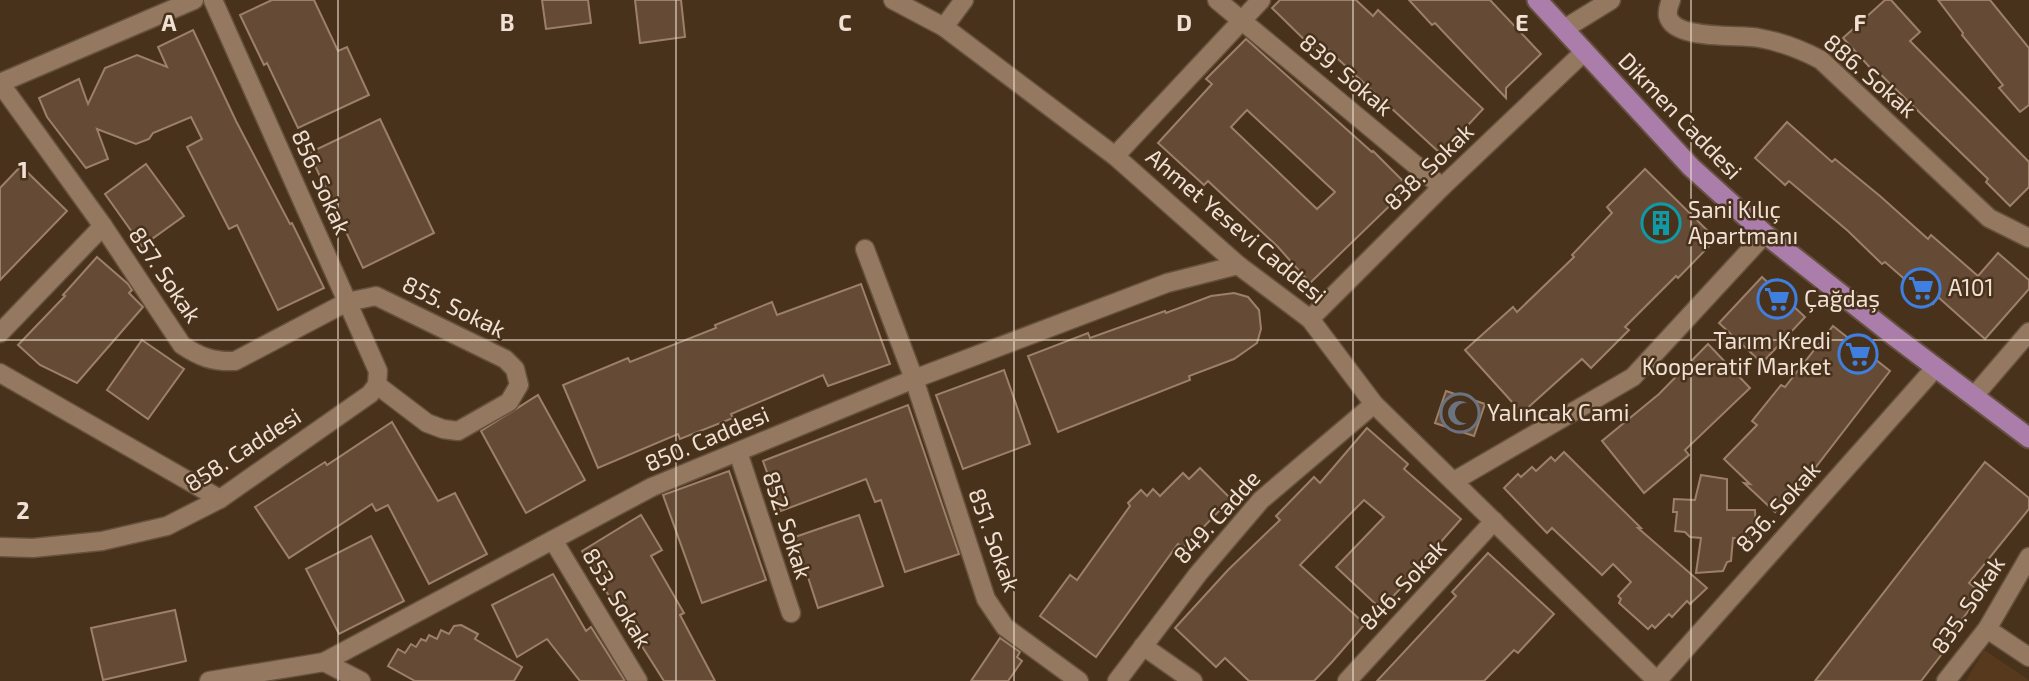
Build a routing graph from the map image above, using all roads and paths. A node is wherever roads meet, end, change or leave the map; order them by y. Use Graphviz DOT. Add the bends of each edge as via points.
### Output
graph roads {
  1 [pos="194,0"];
  2 [pos="213,0"];
  3 [pos="893,0"];
  4 [pos="964,0"];
  5 [pos="1217,0"];
  6 [pos="1261,0"];
  7 [pos="1537,0"];
  8 [pos="1611,0"];
  9 [pos="1671,0"];
  10 [pos="1244,21"];
  11 [pos="944,27"];
  12 [pos="1564,29"];
  13 [pos="1584,52"];
  14 [pos="0,83"];
  15 [pos="1115,156"];
  16 [pos="1442,187"];
  17 [pos="103,226"];
  18 [pos="1765,234"];
  19 [pos="2029,238"];
  20 [pos="865,249"];
  21 [pos="1238,265"];
  22 [pos="347,302"];
  23 [pos="1310,319"];
  24 [pos="2029,332"];
  25 [pos="0,333"];
  26 [pos="1936,367"];
  27 [pos="0,373"];
  28 [pos="914,379"];
  29 [pos="377,385"];
  30 [pos="1974,396"];
  31 [pos="1374,404"];
  32 [pos="2029,438"];
  33 [pos="738,452"];
  34 [pos="1454,481"];
  35 [pos="220,499"];
  36 [pos="1494,522"];
  37 [pos="554,540"];
  38 [pos="0,547"];
  39 [pos="2029,556"];
  40 [pos="790,613"];
  41 [pos="1987,629"];
  42 [pos="1143,646"];
  43 [pos="2029,657"];
  44 [pos="324,662"];
  45 [pos="209,681"];
  46 [pos="361,681"];
  47 [pos="638,681"];
  48 [pos="1079,681"];
  49 [pos="1117,681"];
  50 [pos="1193,681"];
  51 [pos="1347,681"];
  52 [pos="1657,681"];
  53 [pos="1946,681"];
  1 -- 14 [label="street"];
  2 -- 22 [label="street, 856. Sokak"];
  3 -- 11 [label="street, Ahmet Yesevi Caddesi"];
  4 -- 11 [label="street"];
  5 -- 10 [label="street, 839. Sokak"];
  6 -- 10 [label="street"];
  7 -- 12 [label="main road, Dikmen Caddesi"];
  8 -- 12 [label="street"];
  9 -- 19 [label="street, 886. Sokak" via="1668,18 1678,27 1792,45 1821,60 1989,218"];
  10 -- 15 [label="street"];
  10 -- 16 [label="street, 839. Sokak"];
  11 -- 15 [label="street, Ahmet Yesevi Caddesi"];
  12 -- 13 [label="main road, Dikmen Caddesi"];
  13 -- 16 [label="street, 838. Sokak"];
  13 -- 18 [label="main road, Dikmen Caddesi" via="1691,167"];
  14 -- 17 [label="street, 857. Sokak"];
  15 -- 21 [label="street, Ahmet Yesevi Caddesi"];
  16 -- 23 [label="street, 838. Sokak"];
  17 -- 22 [label="street, 857. Sokak" via="182,345 198,356 235,361"];
  17 -- 25 [label="street"];
  18 -- 26 [label="main road, Dikmen Caddesi"];
  18 -- 34 [label="street" via="1633,377"];
  20 -- 28 [label="street"];
  21 -- 23 [label="street, Ahmet Yesevi Caddesi"];
  21 -- 28 [label="street, 850. Caddesi" via="1167,283"];
  22 -- 29 [label="street, 856. Sokak" via="378,371"];
  22 -- 29 [label="street, 855. Sokak" via="376,296 505,359 515,369 519,385 509,402 458,431 427,423"];
  23 -- 31 [label="street, Ahmet Yesevi Caddesi"];
  24 -- 30 [label="street"];
  26 -- 30 [label="main road, Dikmen Caddesi"];
  26 -- 52 [label="street, 836. Sokak"];
  27 -- 35 [label="street"];
  28 -- 33 [label="street, 850. Caddesi"];
  28 -- 48 [label="street, 851. Sokak" via="986,599 1005,627"];
  29 -- 35 [label="street, 858. Caddesi"];
  30 -- 32 [label="main road, Dikmen Caddesi"];
  31 -- 34 [label="street, Ahmet Yesevi Caddesi"];
  31 -- 42 [label="street, 849. Cadde" via="1261,500"];
  33 -- 37 [label="street, 850. Caddesi" via="652,488"];
  33 -- 40 [label="street, 852. Sokak"];
  34 -- 36 [label="street, Ahmet Yesevi Caddesi"];
  35 -- 38 [label="street, 858. Caddesi" via="167,526 103,541"];
  36 -- 51 [label="street, 846. Sokak"];
  36 -- 52 [label="street, Ahmet Yesevi Caddesi"];
  37 -- 44 [label="street, 850. Caddesi"];
  37 -- 47 [label="street, 853. Sokak"];
  39 -- 41 [label="street, 835. Sokak"];
  41 -- 43 [label="street"];
  41 -- 53 [label="street, 835. Sokak"];
  42 -- 49 [label="street, 849. Cadde"];
  42 -- 50 [label="street"];
  44 -- 45 [label="street, 850. Caddesi"];
  44 -- 46 [label="street"];
}
